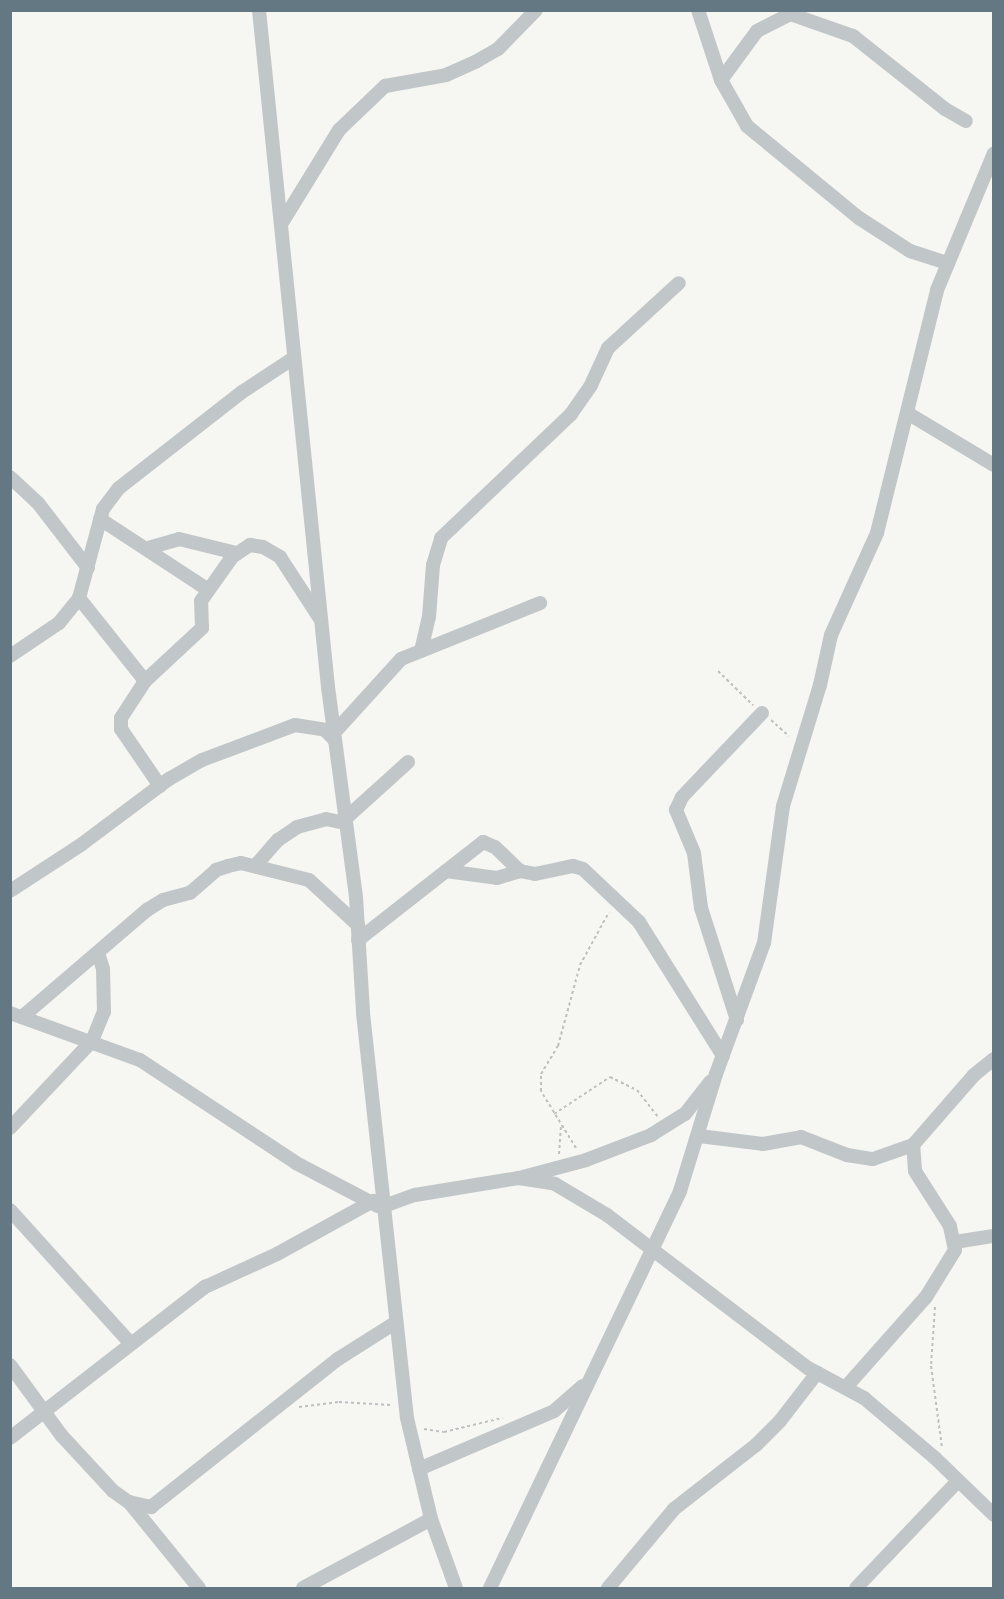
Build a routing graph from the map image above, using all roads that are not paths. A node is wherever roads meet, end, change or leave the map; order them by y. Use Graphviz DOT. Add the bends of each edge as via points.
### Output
graph roads {
  1 [pos="259,10"];
  2 [pos="536,10"];
  3 [pos="698,10"];
  4 [pos="721,80"];
  5 [pos="966,121"];
  6 [pos="993,153"];
  7 [pos="283,221"];
  8 [pos="948,263"];
  9 [pos="679,283"];
  10 [pos="292,359"];
  11 [pos="909,414"];
  12 [pos="993,465"];
  13 [pos="10,477"];
  14 [pos="100,519"];
  15 [pos="148,548"];
  16 [pos="236,553"];
  17 [pos="88,568"];
  18 [pos="207,589"];
  19 [pos="78,598"];
  20 [pos="540,603"];
  21 [pos="322,624"];
  22 [pos="421,651"];
  23 [pos="10,656"];
  24 [pos="145,681"];
  25 [pos="762,713"];
  26 [pos="334,736"];
  27 [pos="408,762"];
  28 [pos="160,786"];
  29 [pos="345,821"];
  30 [pos="256,866"];
  31 [pos="446,871"];
  32 [pos="520,871"];
  33 [pos="10,891"];
  34 [pos="358,925"];
  35 [pos="358,940"];
  36 [pos="98,953"];
  37 [pos="16,1015"];
  38 [pos="737,1020"];
  39 [pos="92,1041"];
  40 [pos="723,1056"];
  41 [pos="993,1059"];
  42 [pos="716,1074"];
  43 [pos="10,1128"];
  44 [pos="699,1136"];
  45 [pos="913,1145"];
  46 [pos="519,1178"];
  47 [pos="380,1207"];
  48 [pos="10,1210"];
  49 [pos="993,1236"];
  50 [pos="955,1242"];
  51 [pos="653,1248"];
  52 [pos="395,1323"];
  53 [pos="130,1343"];
  54 [pos="10,1365"];
  55 [pos="817,1373"];
  56 [pos="592,1376"];
  57 [pos="846,1387"];
  58 [pos="43,1410"];
  59 [pos="10,1438"];
  60 [pos="419,1469"];
  61 [pos="958,1481"];
  62 [pos="129,1503"];
  63 [pos="993,1515"];
  64 [pos="431,1519"];
  65 [pos="199,1588"];
  66 [pos="303,1588"];
  67 [pos="456,1588"];
  68 [pos="490,1588"];
  69 [pos="609,1588"];
  70 [pos="856,1588"];
  1 -- 7 [label="street" via="267,117"];
  2 -- 7 [label="street" via="498,49 477,60 446,75 385,86 339,130"];
  3 -- 4 [label="street"];
  4 -- 5 [label="street" via="757,31 790,14 853,36 945,109"];
  4 -- 8 [label="street" via="737,113 756,136 859,218 910,251"];
  6 -- 8 [label="street"];
  7 -- 10 [label="street"];
  8 -- 11 [label="street" via="937,290"];
  9 -- 22 [label="street" via="608,348 591,385 571,414 441,538 433,565"];
  10 -- 14 [label="street" via="242,392 119,488"];
  10 -- 21 [label="street"];
  11 -- 12 [label="street"];
  11 -- 38 [label="street" via="877,533 831,635 818,694 789,778 771,911"];
  13 -- 17 [label="street" via="38,503"];
  14 -- 15 [label="street"];
  14 -- 17 [label="street"];
  15 -- 16 [label="street" via="179,539"];
  15 -- 18 [label="street"];
  16 -- 18 [label="street"];
  16 -- 21 [label="street" via="250,545 280,557 310,597"];
  17 -- 19 [label="street"];
  18 -- 24 [label="street" via="201,601 202,628"];
  19 -- 23 [label="street" via="59,623"];
  19 -- 24 [label="street"];
  20 -- 22 [label="street"];
  21 -- 26 [label="street"];
  22 -- 26 [label="street" via="392,665"];
  24 -- 28 [label="street" via="121,718 121,729"];
  25 -- 38 [label="street" via="682,797 676,810 694,853 701,908"];
  26 -- 28 [label="street" via="325,730 295,725 202,760"];
  26 -- 29 [label="street"];
  27 -- 29 [label="street"];
  28 -- 33 [label="street"];
  29 -- 30 [label="street" via="326,819 297,827 278,840"];
  29 -- 34 [label="street"];
  30 -- 34 [label="street" via="309,880"];
  30 -- 36 [label="street" via="242,863 216,870 190,893 163,900 147,910"];
  31 -- 32 [label="street" via="497,878"];
  31 -- 32 [label="street" via="483,842 495,847"];
  31 -- 35 [label="street"];
  32 -- 40 [label="street" via="535,874 573,866 593,874 616,903 639,922"];
  34 -- 35 [label="street"];
  35 -- 47 [label="street"];
  36 -- 37 [label="street"];
  36 -- 39 [label="street" via="104,975 104,1012"];
  37 -- 39 [label="street"];
  38 -- 40 [label="street"];
  39 -- 43 [label="street"];
  39 -- 47 [label="street" via="140,1060 296,1163"];
  40 -- 42 [label="street"];
  41 -- 45 [label="street" via="974,1075"];
  42 -- 44 [label="street"];
  42 -- 46 [label="street" via="684,1114 664,1127 583,1161"];
  44 -- 45 [label="street" via="762,1144 801,1137 864,1159"];
  44 -- 51 [label="street" via="680,1191"];
  45 -- 50 [label="street" via="915,1171"];
  46 -- 47 [label="street" via="458,1186"];
  46 -- 51 [label="street" via="555,1184 608,1215"];
  47 -- 52 [label="street"];
  47 -- 53 [label="street" via="205,1287"];
  48 -- 53 [label="street"];
  49 -- 50 [label="street"];
  50 -- 57 [label="street" via="953,1256 937,1280"];
  51 -- 55 [label="street"];
  51 -- 56 [label="street"];
  52 -- 60 [label="street" via="408,1423"];
  52 -- 62 [label="street" via="338,1359 163,1501 151,1507"];
  53 -- 58 [label="street"];
  54 -- 58 [label="street"];
  55 -- 57 [label="street"];
  55 -- 69 [label="street" via="756,1445 674,1509"];
  56 -- 60 [label="street" via="554,1411"];
  56 -- 68 [label="street"];
  57 -- 61 [label="street"];
  58 -- 59 [label="street"];
  58 -- 62 [label="street" via="79,1456"];
  60 -- 64 [label="street"];
  61 -- 63 [label="street"];
  61 -- 70 [label="street"];
  62 -- 65 [label="street"];
  64 -- 66 [label="street"];
  64 -- 67 [label="street"];
}
